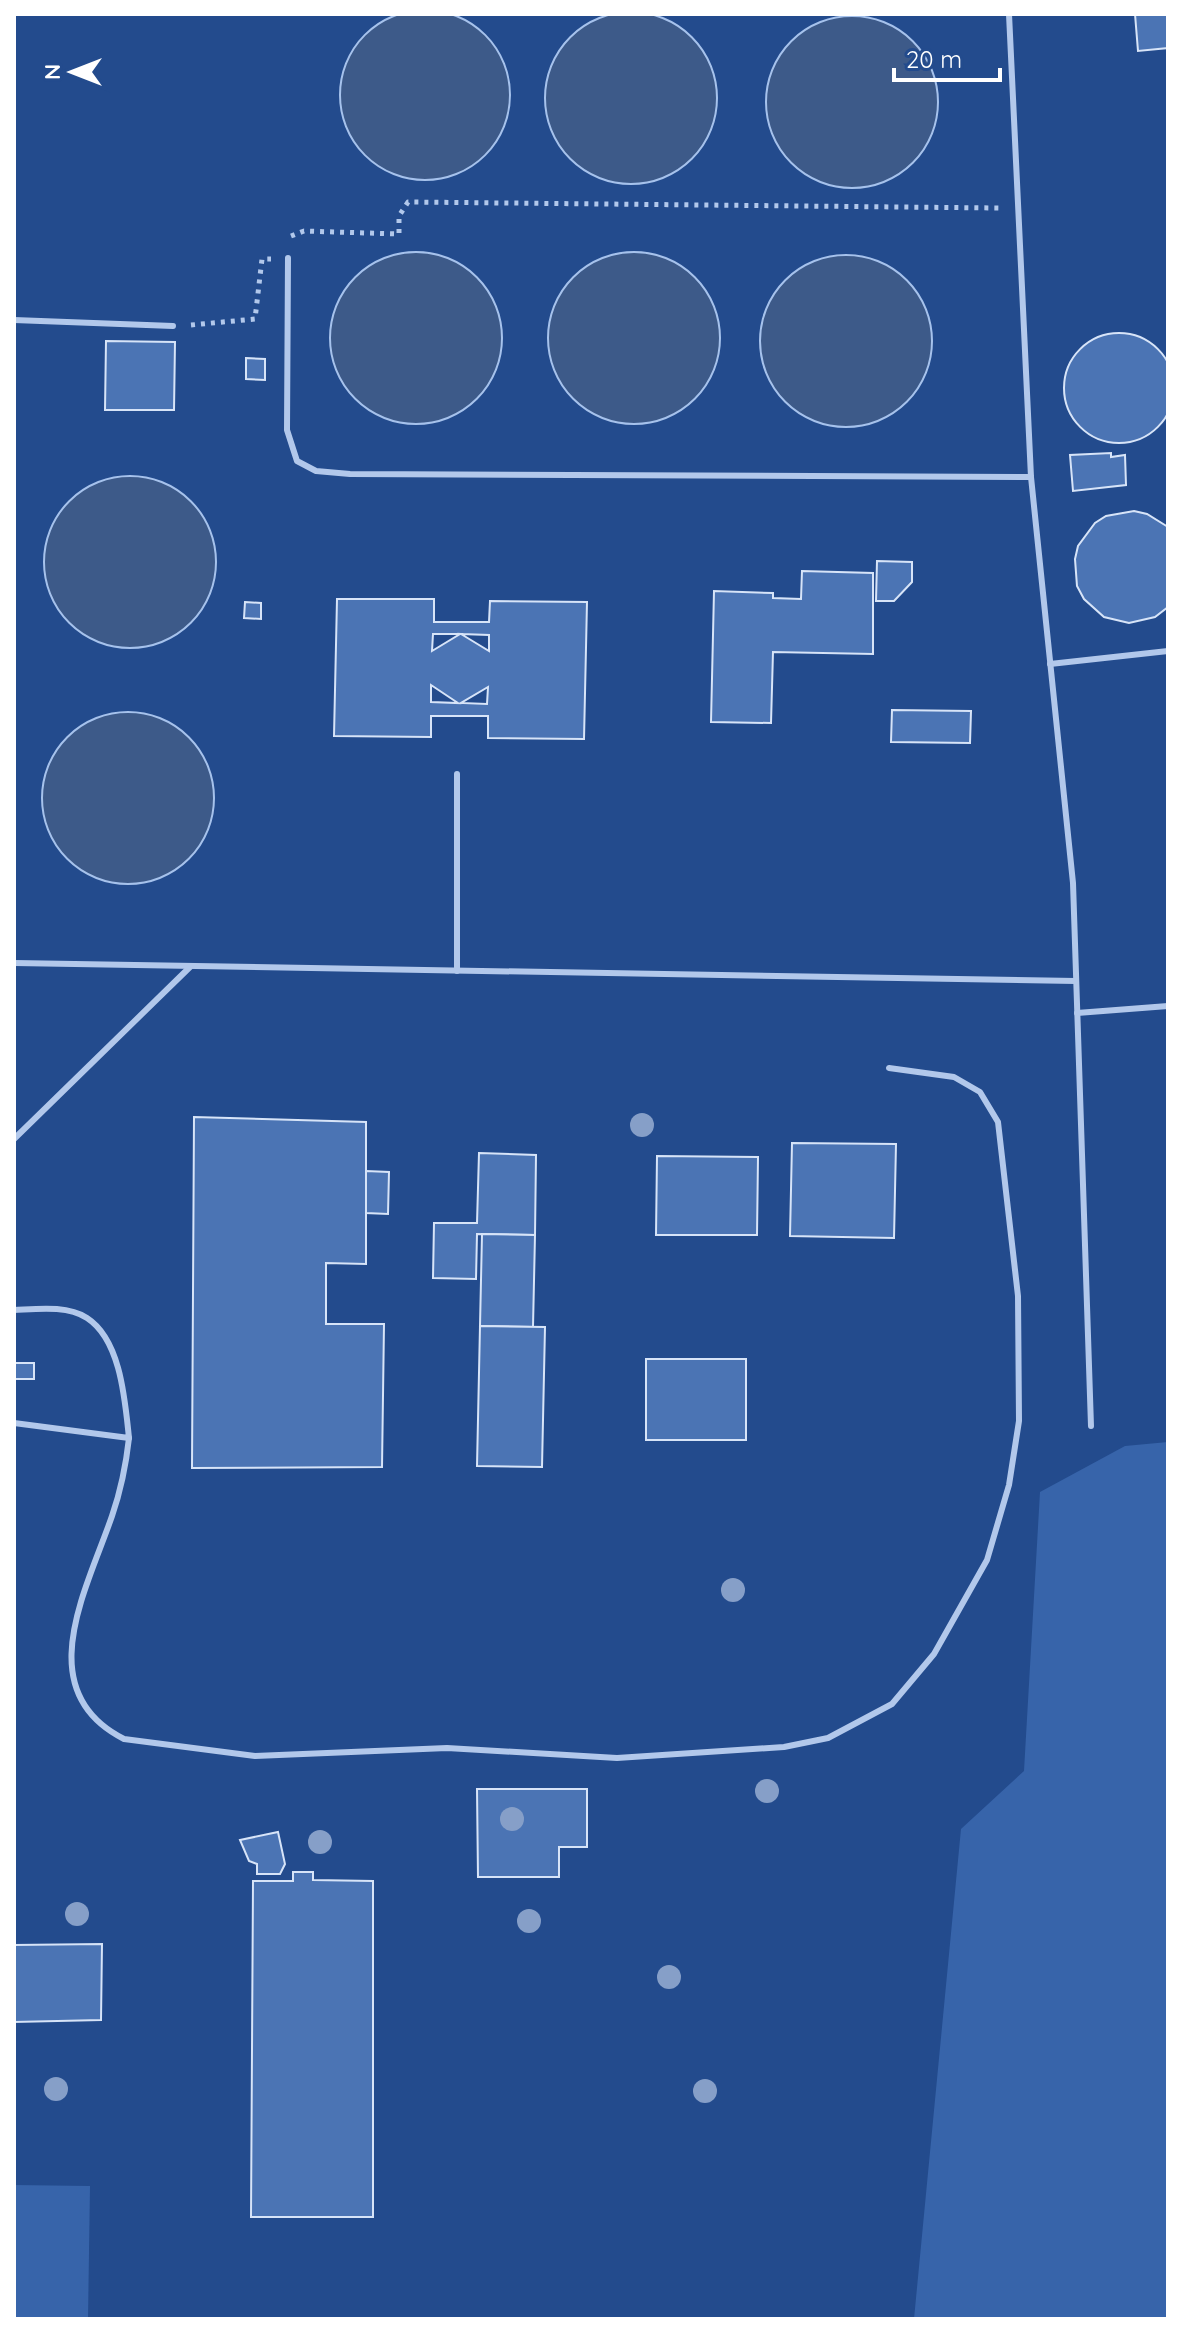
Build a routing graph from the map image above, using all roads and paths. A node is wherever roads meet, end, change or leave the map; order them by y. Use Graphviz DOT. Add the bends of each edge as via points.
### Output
graph roads {
  1 [pos="1009,14"];
  2 [pos="1016,208"];
  3 [pos="288,258"];
  4 [pos="14,320"];
  5 [pos="173,326"];
  6 [pos="1031,477"];
  7 [pos="1168,651"];
  8 [pos="1050,664"];
  9 [pos="457,774"];
  10 [pos="14,963"];
  11 [pos="190,967"];
  12 [pos="457,971"];
  13 [pos="1076,981"];
  14 [pos="1168,1006"];
  15 [pos="1077,1013"];
  16 [pos="889,1068"];
  17 [pos="14,1139"];
  18 [pos="14,1310"];
  19 [pos="14,1423"];
  20 [pos="1091,1426"];
  21 [pos="129,1438"];
  1 -- 2 [label="lane"];
  2 -- 3 [label="path" via="408,202 399,216 399,234 304,231 287,238"];
  2 -- 6 [label="lane"];
  3 -- 5 [label="path" via="262,259 255,319"];
  3 -- 6 [label="lane" via="287,430 297,461 316,471"];
  4 -- 5 [label="lane"];
  6 -- 8 [label="lane"];
  7 -- 8 [label="lane"];
  8 -- 13 [label="lane" via="1073,883"];
  9 -- 12 [label="lane"];
  10 -- 11 [label="lane"];
  11 -- 12 [label="lane"];
  11 -- 17 [label="lane"];
  12 -- 13 [label="lane"];
  13 -- 15 [label="lane"];
  14 -- 15 [label="lane"];
  15 -- 20 [label="lane"];
  16 -- 21 [label="lane" via="954,1077 980,1092 998,1122 1018,1296 1019,1421 1009,1485 987,1560 934,1654 892,1704 828,1738 784,1747 617,1758 447,1748 255,1756 124,1739 91,1716 78,1697 71,1666 73,1629 122,1484"];
  18 -- 21 [label="lane" via="70,1311 88,1318 121,1374"];
  19 -- 21 [label="lane"];
}
